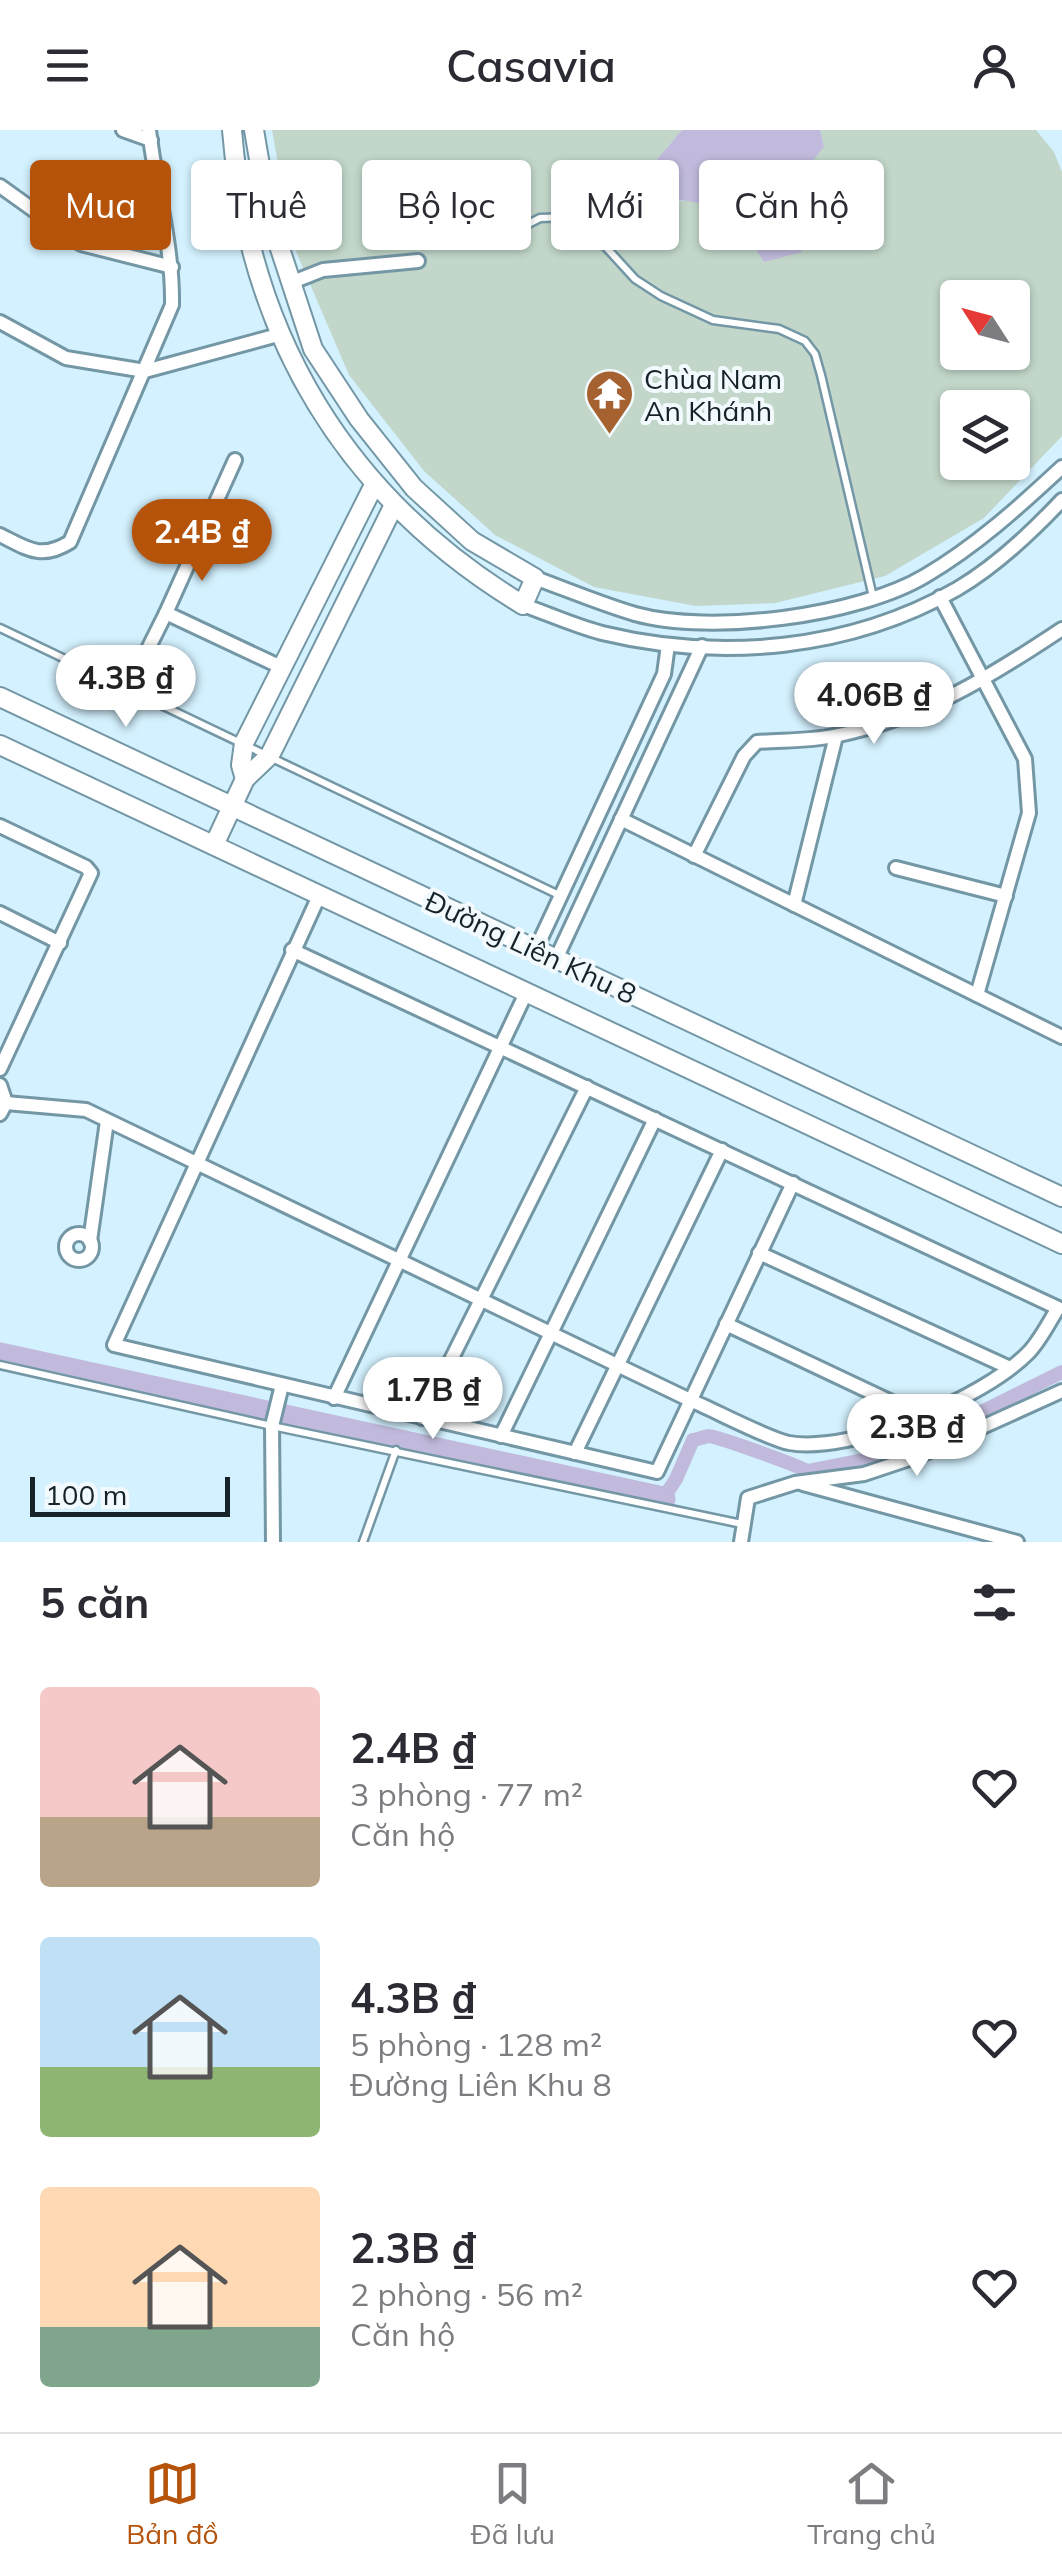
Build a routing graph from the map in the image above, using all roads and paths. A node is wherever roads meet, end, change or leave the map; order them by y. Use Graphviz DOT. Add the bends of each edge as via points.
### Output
graph roads {
  1 [pos="123,130"];
  2 [pos="232,130"];
  3 [pos="254,130"];
  4 [pos="150,135"];
  5 [pos="0,186"];
  6 [pos="531,223"];
  7 [pos="418,260"];
  8 [pos="172,266"];
  9 [pos="290,282"];
  10 [pos="1,324"];
  11 [pos="278,335"];
  12 [pos="145,372"];
  13 [pos="234,460"];
  14 [pos="1062,467"];
  15 [pos="374,484"];
  16 [pos="1062,500"];
  17 [pos="394,505"];
  18 [pos="357,519"];
  19 [pos="381,532"];
  20 [pos="0,535"];
  21 [pos="535,578"];
  22 [pos="940,597"];
  23 [pos="874,598"];
  24 [pos="523,606"];
  25 [pos="311,608"];
  26 [pos="166,613"];
  27 [pos="336,621"];
  28 [pos="0,628"];
  29 [pos="1062,629"];
  30 [pos="668,644"];
  31 [pos="702,646"];
  32 [pos="148,649"];
  33 [pos="281,667"];
  34 [pos="984,681"];
  35 [pos="0,697"];
  36 [pos="836,736"];
  37 [pos="244,743"];
  38 [pos="0,745"];
  39 [pos="270,755"];
  40 [pos="625,758"];
  41 [pos="644,769"];
  42 [pos="245,779"];
  43 [pos="232,806"];
  44 [pos="621,819"];
  45 [pos="0,826"];
  46 [pos="214,845"];
  47 [pos="694,856"];
  48 [pos="896,868"];
  49 [pos="319,896"];
  50 [pos="560,896"];
  51 [pos="1006,896"];
  52 [pos="794,905"];
  53 [pos="0,912"];
  54 [pos="60,943"];
  55 [pos="536,949"];
  56 [pos="292,950"];
  57 [pos="556,959"];
  58 [pos="527,992"];
  59 [pos="977,995"];
  60 [pos="1062,1037"];
  61 [pos="503,1047"];
  62 [pos="0,1069"];
  63 [pos="0,1084"];
  64 [pos="587,1086"];
  65 [pos="3,1109"];
  66 [pos="655,1118"];
  67 [pos="107,1120"];
  68 [pos="722,1150"];
  69 [pos="195,1162"];
  70 [pos="792,1184"];
  71 [pos="1062,1198"];
  72 [pos="90,1241"];
  73 [pos="1062,1244"];
  74 [pos="760,1253"];
  75 [pos="400,1261"];
  76 [pos="482,1300"];
  77 [pos="726,1324"];
  78 [pos="551,1333"];
  79 [pos="0,1365"];
  80 [pos="617,1365"];
  81 [pos="1010,1368"];
  82 [pos="282,1386"];
  83 [pos="1062,1392"];
  84 [pos="334,1398"];
  85 [pos="690,1400"];
  86 [pos="921,1416"];
  87 [pos="422,1418"];
  88 [pos="272,1426"];
  89 [pos="501,1436"];
  90 [pos="396,1450"];
  91 [pos="575,1453"];
  92 [pos="795,1482"];
  93 [pos="744,1524"];
  94 [pos="274,1542"];
  95 [pos="363,1542"];
  96 [pos="741,1542"];
  97 [pos="1017,1542"];
  1 -- 4 [label="street"];
  2 -- 11 [label="street" via="245,223"];
  3 -- 9 [label="street" via="268,212"];
  4 -- 8 [label="street"];
  5 -- 8 [label="street" via="81,244"];
  6 -- 23 [label="lane" via="570,217 661,296 713,320 778,329 805,341 821,375"];
  7 -- 9 [label="street" via="323,270"];
  8 -- 12 [label="street" via="172,305"];
  9 -- 21 [label="street" via="313,349 414,488 472,541"];
  10 -- 12 [label="street" via="66,358"];
  11 -- 12 [label="street"];
  11 -- 15 [label="street" via="341,444"];
  12 -- 20 [label="street" via="70,542 52,553"];
  13 -- 26 [label="street"];
  14 -- 23 [label="street" via="992,530 923,578"];
  15 -- 17 [label="street"];
  15 -- 18 [label="street"];
  16 -- 22 [label="street" via="1027,536"];
  17 -- 19 [label="street"];
  17 -- 24 [label="street"];
  18 -- 19 [label="street"];
  18 -- 25 [label="street"];
  19 -- 27 [label="street"];
  21 -- 23 [label="street" via="639,615 712,622 784,618"];
  21 -- 24 [label="street"];
  22 -- 31 [label="street" via="854,634 758,649"];
  22 -- 34 [label="street"];
  24 -- 30 [label="street" via="601,632"];
  25 -- 27 [label="street"];
  25 -- 33 [label="street"];
  26 -- 32 [label="street"];
  26 -- 33 [label="street"];
  27 -- 39 [label="street"];
  28 -- 37 [label="lane"];
  29 -- 34 [label="street"];
  30 -- 31 [label="street"];
  30 -- 40 [label="street" via="664,674"];
  31 -- 41 [label="street"];
  33 -- 37 [label="street"];
  34 -- 36 [label="street" via="919,712"];
  34 -- 51 [label="street" via="1025,759 1030,813"];
  35 -- 43 [label="street, Đường Liên Khu 8"];
  36 -- 47 [label="street" via="757,742"];
  36 -- 52 [label="street"];
  37 -- 39 [label="lane"];
  37 -- 42 [label="street"];
  38 -- 46 [label="street, Đường Liên Khu 8"];
  39 -- 42 [label="street"];
  39 -- 50 [label="lane"];
  40 -- 41 [label="street"];
  40 -- 50 [label="street"];
  41 -- 44 [label="street"];
  42 -- 43 [label="street"];
  43 -- 46 [label="street"];
  43 -- 55 [label="street, Đường Liên Khu 8"];
  44 -- 47 [label="street"];
  44 -- 57 [label="street"];
  45 -- 54 [label="street" via="91,873"];
  46 -- 49 [label="street, Đường Liên Khu 8"];
  47 -- 52 [label="street"];
  48 -- 51 [label="street"];
  49 -- 56 [label="street"];
  49 -- 58 [label="street, Đường Liên Khu 8"];
  50 -- 55 [label="street"];
  51 -- 59 [label="street"];
  52 -- 59 [label="street"];
  53 -- 54 [label="street"];
  54 -- 62 [label="street"];
  55 -- 57 [label="street, Đường Liên Khu 8"];
  56 -- 61 [label="street"];
  56 -- 69 [label="street"];
  57 -- 71 [label="street, Đường Liên Khu 8"];
  58 -- 61 [label="street"];
  58 -- 73 [label="street, Đường Liên Khu 8"];
  59 -- 60 [label="street"];
  61 -- 64 [label="street"];
  61 -- 75 [label="street"];
  63 -- 65 [label="street"];
  64 -- 66 [label="street"];
  64 -- 76 [label="street"];
  65 -- 67 [label="street" via="86,1110"];
  66 -- 68 [label="street"];
  66 -- 78 [label="street"];
  67 -- 69 [label="street"];
  67 -- 72 [label="street"];
  68 -- 70 [label="street"];
  68 -- 80 [label="street"];
  69 -- 75 [label="street"];
  69 -- 82 [label="street" via="114,1345"];
  70 -- 74 [label="street"];
  70 -- 81 [label="street" via="1058,1308"];
  74 -- 77 [label="street"];
  74 -- 81 [label="street"];
  75 -- 76 [label="street"];
  75 -- 84 [label="street"];
  76 -- 78 [label="street"];
  76 -- 87 [label="street"];
  77 -- 85 [label="street"];
  77 -- 86 [label="street"];
  78 -- 80 [label="street"];
  78 -- 89 [label="street"];
  79 -- 88 [label="lane"];
  80 -- 85 [label="street"];
  80 -- 91 [label="street"];
  81 -- 86 [label="street"];
  82 -- 84 [label="street"];
  82 -- 88 [label="street"];
  83 -- 92 [label="street" via="918,1456 864,1474"];
  84 -- 87 [label="street"];
  85 -- 86 [label="street" via="789,1442 857,1440"];
  85 -- 91 [label="street" via="657,1472"];
  87 -- 89 [label="street"];
  88 -- 90 [label="lane"];
  88 -- 94 [label="street"];
  89 -- 91 [label="street"];
  90 -- 93 [label="lane"];
  90 -- 95 [label="lane"];
  92 -- 93 [label="street" via="748,1498"];
  92 -- 97 [label="street"];
  93 -- 96 [label="street"];
}
